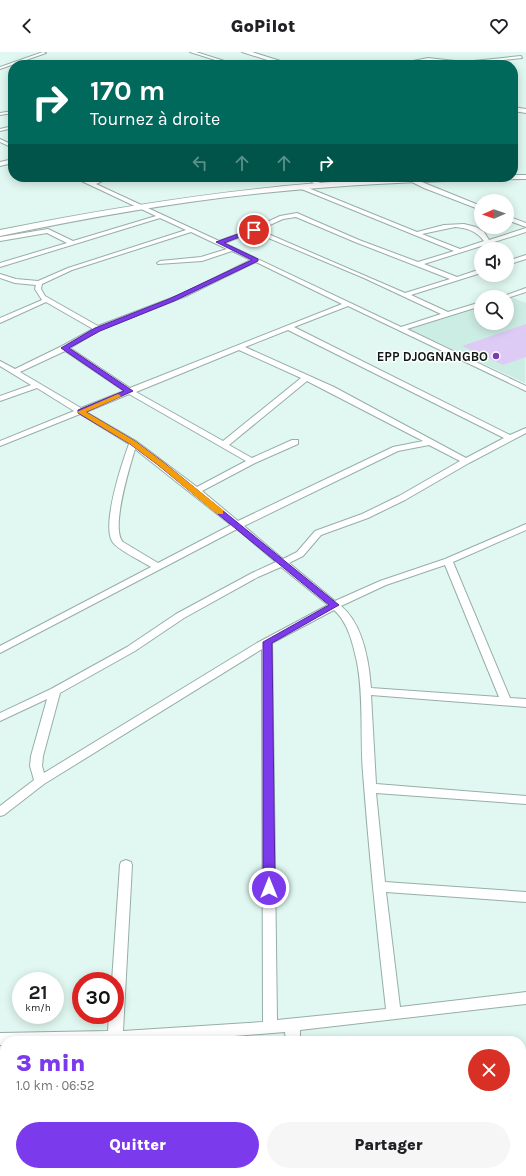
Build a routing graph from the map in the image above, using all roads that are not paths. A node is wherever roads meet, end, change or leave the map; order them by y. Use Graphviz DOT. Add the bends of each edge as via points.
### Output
graph roads {
  1 [pos="192,52"];
  2 [pos="245,52"];
  3 [pos="44,53"];
  4 [pos="526,55"];
  5 [pos="521,57"];
  6 [pos="526,59"];
  7 [pos="23,60"];
  8 [pos="218,60"];
  9 [pos="273,60"];
  10 [pos="423,60"];
  11 [pos="440,60"];
  12 [pos="487,60"];
  13 [pos="87,182"];
  14 [pos="97,182"];
  15 [pos="315,182"];
  16 [pos="375,182"];
  17 [pos="416,182"];
  18 [pos="92,184"];
  19 [pos="320,185"];
  20 [pos="301,186"];
  21 [pos="474,205"];
  22 [pos="140,206"];
  23 [pos="161,216"];
  24 [pos="514,221"];
  25 [pos="526,225"];
  26 [pos="191,230"];
  27 [pos="254,230"];
  28 [pos="526,230"];
  29 [pos="0,233"];
  30 [pos="416,234"];
  31 [pos="0,239"];
  32 [pos="219,242"];
  33 [pos="488,242"];
  34 [pos="72,243"];
  35 [pos="474,246"];
  36 [pos="233,249"];
  37 [pos="459,250"];
  38 [pos="526,257"];
  39 [pos="256,260"];
  40 [pos="514,261"];
  41 [pos="160,263"];
  42 [pos="418,264"];
  43 [pos="0,265"];
  44 [pos="474,273"];
  45 [pos="0,276"];
  46 [pos="457,279"];
  47 [pos="39,283"];
  48 [pos="526,290"];
  49 [pos="514,294"];
  50 [pos="405,295"];
  51 [pos="46,300"];
  52 [pos="348,304"];
  53 [pos="474,306"];
  54 [pos="448,315"];
  55 [pos="0,321"];
  56 [pos="288,326"];
  57 [pos="401,329"];
  58 [pos="98,330"];
  59 [pos="240,347"];
  60 [pos="65,348"];
  61 [pos="0,363"];
  62 [pos="14,372"];
  63 [pos="307,377"];
  64 [pos="36,386"];
  65 [pos="526,389"];
  66 [pos="129,391"];
  67 [pos="0,399"];
  68 [pos="80,412"];
  69 [pos="526,430"];
  70 [pos="510,438"];
  71 [pos="295,442"];
  72 [pos="430,442"];
  73 [pos="133,443"];
  74 [pos="0,444"];
  75 [pos="224,445"];
  76 [pos="252,461"];
  77 [pos="466,461"];
  78 [pos="196,491"];
  79 [pos="236,526"];
  80 [pos="526,526"];
  81 [pos="448,561"];
  82 [pos="281,562"];
  83 [pos="158,567"];
  84 [pos="335,605"];
  85 [pos="267,642"];
  86 [pos="0,650"];
  87 [pos="55,691"];
  88 [pos="365,691"];
  89 [pos="506,701"];
  90 [pos="526,703"];
  91 [pos="0,717"];
  92 [pos="40,781"];
  93 [pos="370,788"];
  94 [pos="526,800"];
  95 [pos="0,812"];
  96 [pos="126,865"];
  97 [pos="378,886"];
  98 [pos="526,897"];
  99 [pos="526,998"];
  100 [pos="394,1012"];
  101 [pos="292,1025"];
  102 [pos="270,1027"];
  103 [pos="115,1036"];
  104 [pos="150,1036"];
  105 [pos="293,1036"];
  1 -- 8 [label="street"];
  2 -- 9 [label="main road"];
  3 -- 7 [label="street"];
  4 -- 5 [label="street"];
  5 -- 6 [label="street"];
  5 -- 12 [label="street"];
  10 -- 11 [label="street"];
  13 -- 18 [label="street"];
  14 -- 18 [label="street"];
  15 -- 19 [label="street"];
  16 -- 19 [label="main road"];
  17 -- 21 [label="street"];
  18 -- 22 [label="street"];
  19 -- 20 [label="main road"];
  20 -- 22 [label="main road"];
  20 -- 30 [label="street"];
  22 -- 23 [label="street"];
  22 -- 29 [label="main road"];
  23 -- 26 [label="street"];
  23 -- 34 [label="street"];
  24 -- 25 [label="street"];
  26 -- 32 [label="street"];
  26 -- 47 [label="street" via="70,269"];
  27 -- 32 [label="street"];
  27 -- 42 [label="street" via="282,217 297,215"];
  27 -- 50 [label="street"];
  28 -- 33 [label="street"];
  30 -- 33 [label="street" via="455,224 478,231"];
  30 -- 37 [label="street"];
  31 -- 34 [label="street" via="48,231"];
  32 -- 36 [label="street"];
  34 -- 43 [label="street"];
  35 -- 37 [label="street"];
  36 -- 39 [label="street"];
  36 -- 41 [label="street" via="202,259"];
  37 -- 42 [label="street"];
  38 -- 40 [label="street"];
  39 -- 52 [label="street"];
  39 -- 58 [label="street" via="176,298"];
  42 -- 46 [label="street"];
  44 -- 46 [label="street"];
  45 -- 47 [label="street" via="15,281"];
  46 -- 50 [label="street"];
  47 -- 51 [label="street" via="39,294"];
  48 -- 49 [label="street"];
  50 -- 54 [label="street"];
  51 -- 55 [label="street"];
  51 -- 58 [label="street"];
  52 -- 56 [label="street"];
  52 -- 57 [label="street"];
  53 -- 54 [label="street"];
  54 -- 57 [label="street"];
  56 -- 59 [label="street"];
  56 -- 70 [label="street"];
  57 -- 65 [label="street"];
  58 -- 60 [label="street"];
  59 -- 63 [label="street"];
  59 -- 66 [label="street"];
  60 -- 62 [label="street"];
  60 -- 66 [label="street"];
  61 -- 62 [label="street"];
  62 -- 64 [label="street"];
  63 -- 72 [label="street"];
  63 -- 75 [label="street"];
  64 -- 67 [label="street"];
  64 -- 68 [label="street"];
  66 -- 68 [label="street"];
  66 -- 75 [label="street"];
  68 -- 73 [label="street"];
  68 -- 74 [label="street"];
  69 -- 70 [label="street"];
  70 -- 77 [label="street"];
  71 -- 76 [label="street"];
  72 -- 77 [label="street"];
  72 -- 79 [label="street" via="388,452"];
  73 -- 78 [label="street"];
  73 -- 83 [label="street" via="118,494 114,533 120,544"];
  75 -- 76 [label="street"];
  76 -- 78 [label="street"];
  77 -- 82 [label="street" via="402,498 318,533 312,537 302,553"];
  78 -- 79 [label="street"];
  79 -- 82 [label="street"];
  79 -- 83 [label="street"];
  80 -- 81 [label="street"];
  81 -- 84 [label="street" via="382,583"];
  81 -- 89 [label="street"];
  82 -- 84 [label="street"];
  82 -- 87 [label="street" via="180,616 131,649"];
  83 -- 86 [label="street"];
  84 -- 85 [label="street"];
  84 -- 88 [label="street" via="347,618 355,634"];
  85 -- 92 [label="street"];
  85 -- 102 [label="street"];
  87 -- 91 [label="street"];
  87 -- 92 [label="street" via="37,756 36,766"];
  88 -- 89 [label="street"];
  88 -- 93 [label="street"];
  89 -- 90 [label="street"];
  92 -- 95 [label="street"];
  93 -- 94 [label="street"];
  93 -- 97 [label="street"];
  96 -- 103 [label="street"];
  97 -- 98 [label="street"];
  97 -- 100 [label="street"];
  99 -- 100 [label="street"];
  100 -- 101 [label="street"];
  101 -- 102 [label="street"];
  101 -- 105 [label="street"];
  102 -- 104 [label="street"];
}
